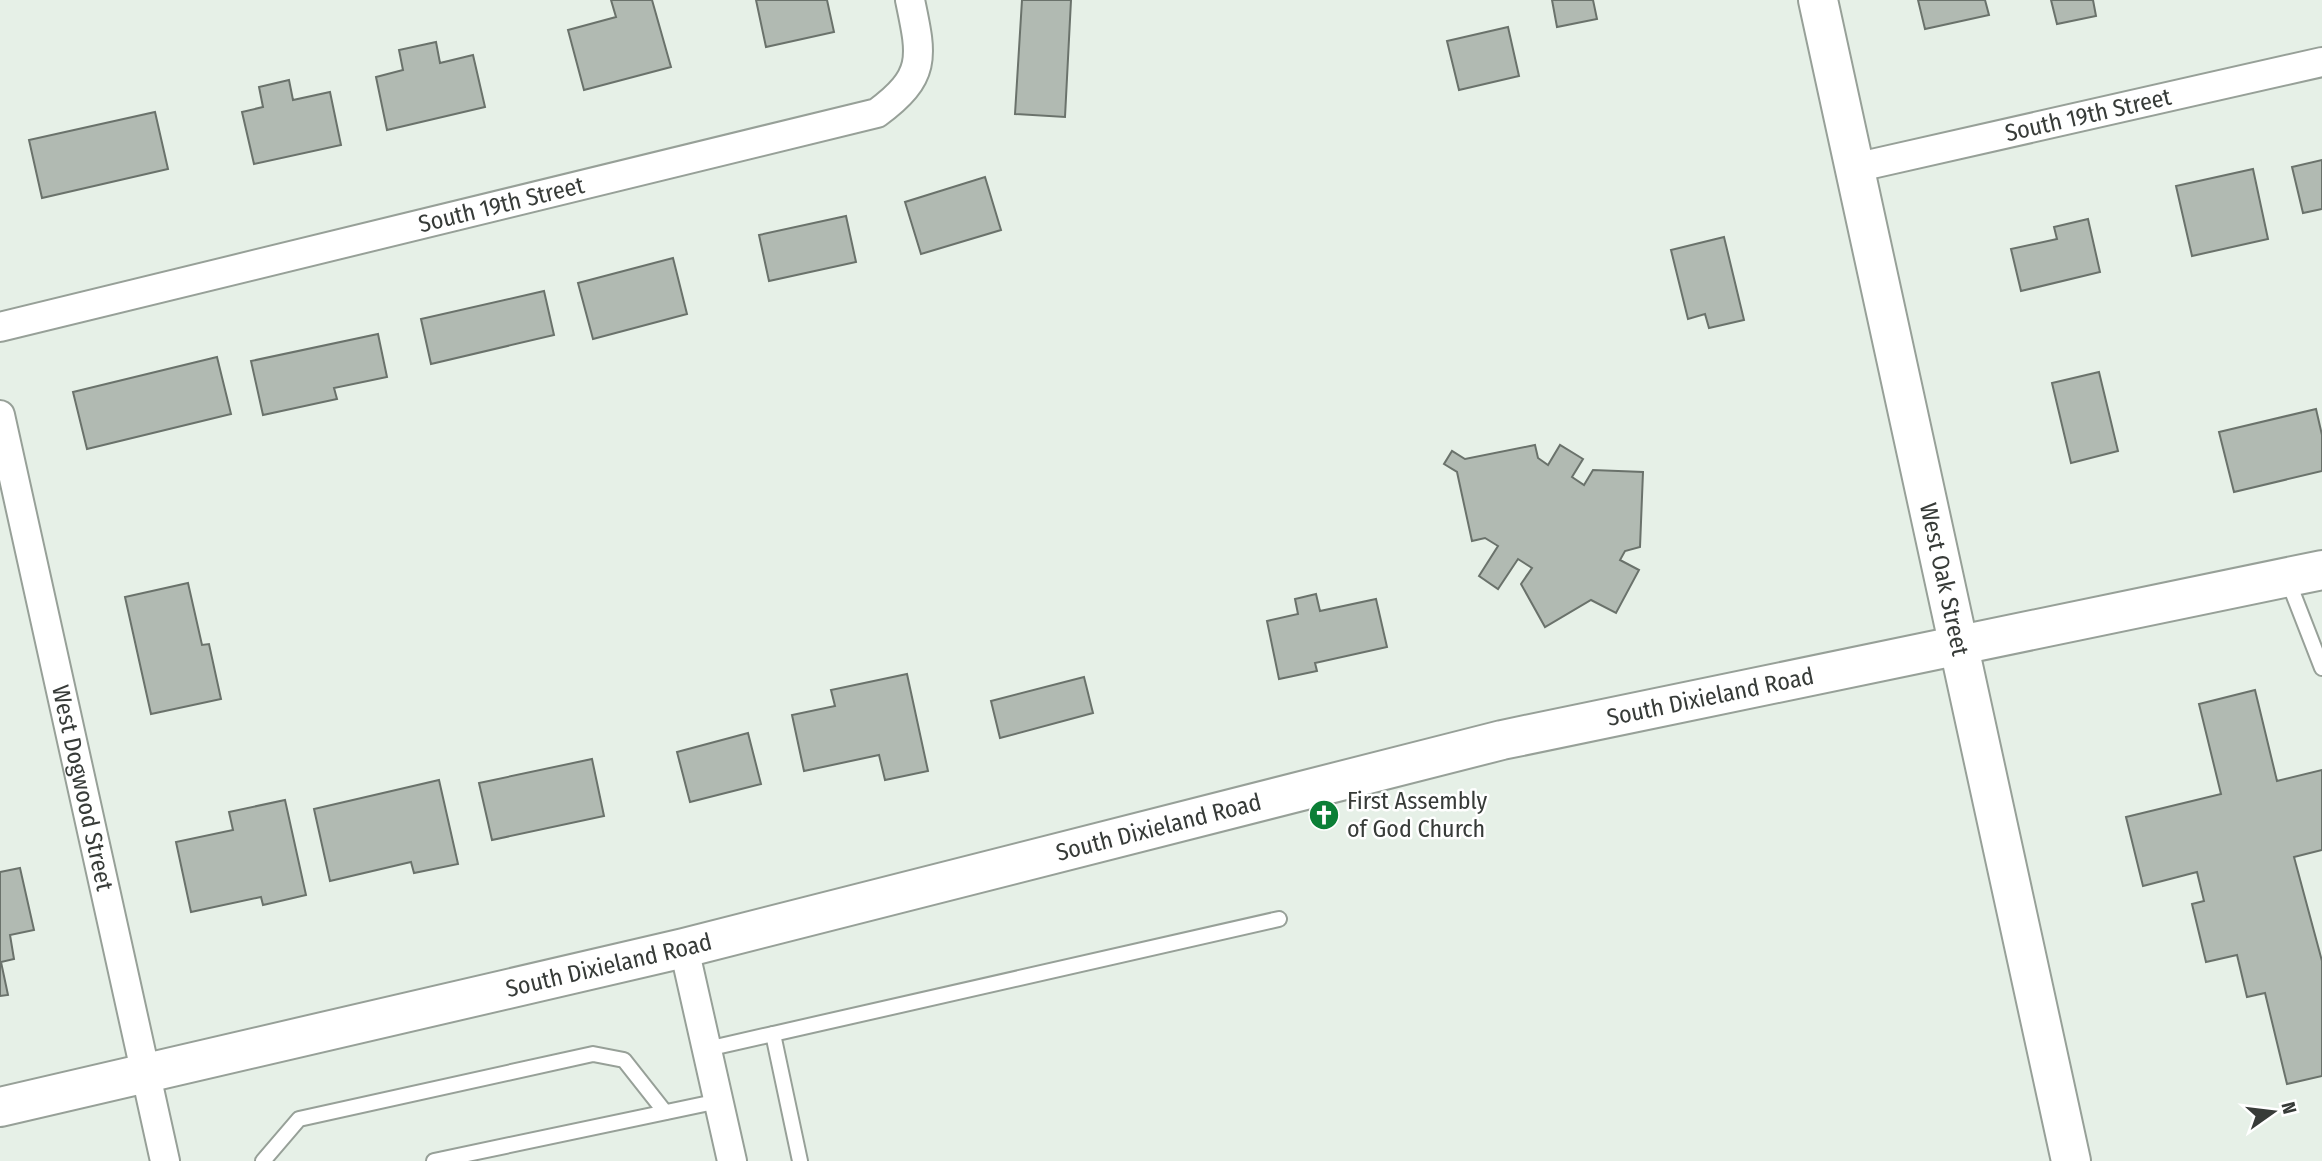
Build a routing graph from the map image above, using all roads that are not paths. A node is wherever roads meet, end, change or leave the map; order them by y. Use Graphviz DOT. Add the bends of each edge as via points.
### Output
graph roads {
  1 [pos="910,0"];
  2 [pos="1818,0"];
  3 [pos="2322,62"];
  4 [pos="1854,169"];
  5 [pos="0,327"];
  6 [pos="0,415"];
  7 [pos="2304,573"];
  8 [pos="1959,646"];
  9 [pos="2322,668"];
  10 [pos="1279,919"];
  11 [pos="684,948"];
  12 [pos="774,1034"];
  13 [pos="707,1049"];
  14 [pos="147,1072"];
  15 [pos="719,1101"];
  16 [pos="0,1107"];
  17 [pos="665,1112"];
  18 [pos="165,1161"];
  19 [pos="263,1161"];
  20 [pos="434,1161"];
  21 [pos="732,1161"];
  22 [pos="800,1161"];
  23 [pos="2071,1161"];
  1 -- 5 [label="street, South 19th Street" via="918,40 917,69 903,93 877,113"];
  2 -- 4 [label="main road, West Oak Street"];
  3 -- 4 [label="street, South 19th Street"];
  4 -- 8 [label="main road, West Oak Street"];
  6 -- 14 [label="street, West Dogwood Street"];
  7 -- 8 [label="main road, South Dixieland Road"];
  7 -- 9 [label="lane"];
  8 -- 11 [label="main road, South Dixieland Road" via="1502,740"];
  8 -- 23 [label="main road, West Oak Street"];
  10 -- 12 [label="lane"];
  11 -- 13 [label="street"];
  11 -- 14 [label="main road, South Dixieland Road"];
  12 -- 13 [label="lane"];
  12 -- 22 [label="lane"];
  13 -- 15 [label="street"];
  14 -- 16 [label="main road, South Dixieland Road"];
  14 -- 18 [label="street, West Dogwood Street"];
  15 -- 17 [label="lane"];
  15 -- 21 [label="street"];
  17 -- 19 [label="lane" via="624,1060 593,1054 299,1119"];
  17 -- 20 [label="lane"];
}
